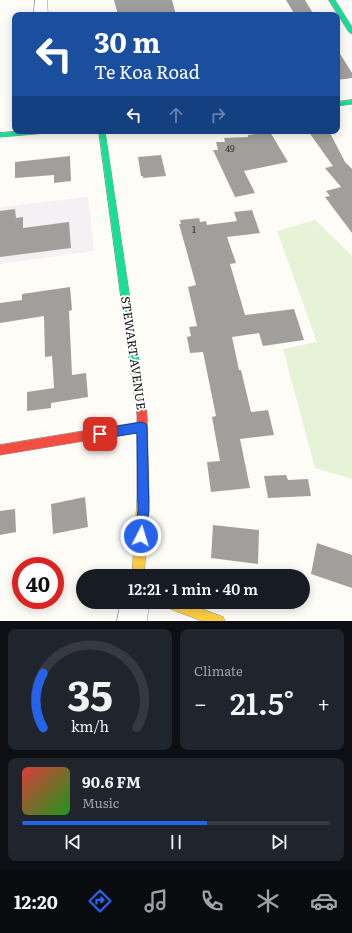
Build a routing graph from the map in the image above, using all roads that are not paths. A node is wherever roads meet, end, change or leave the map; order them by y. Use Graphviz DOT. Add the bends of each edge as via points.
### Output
graph roads {
  1 [pos="41,0"];
  2 [pos="332,0"];
  3 [pos="41,12"];
  4 [pos="340,12"];
  5 [pos="340,13"];
  6 [pos="352,32"];
  7 [pos="12,134"];
  8 [pos="102,134"];
  9 [pos="0,135"];
  10 [pos="142,427"];
  11 [pos="0,450"];
  12 [pos="139,569"];
  13 [pos="134,609"];
  14 [pos="186,609"];
  15 [pos="132,621"];
  16 [pos="219,621"];
  1 -- 3 [label="street"];
  2 -- 4 [label="street"];
  5 -- 6 [label="street"];
  7 -- 9 [label="street"];
  8 -- 10 [label="street, STEWART AVENUE"];
  10 -- 11 [label="street"];
  10 -- 12 [label="street, STEWART AVENUE" via="143,510"];
  13 -- 15 [label="street"];
  14 -- 16 [label="street"];
}
